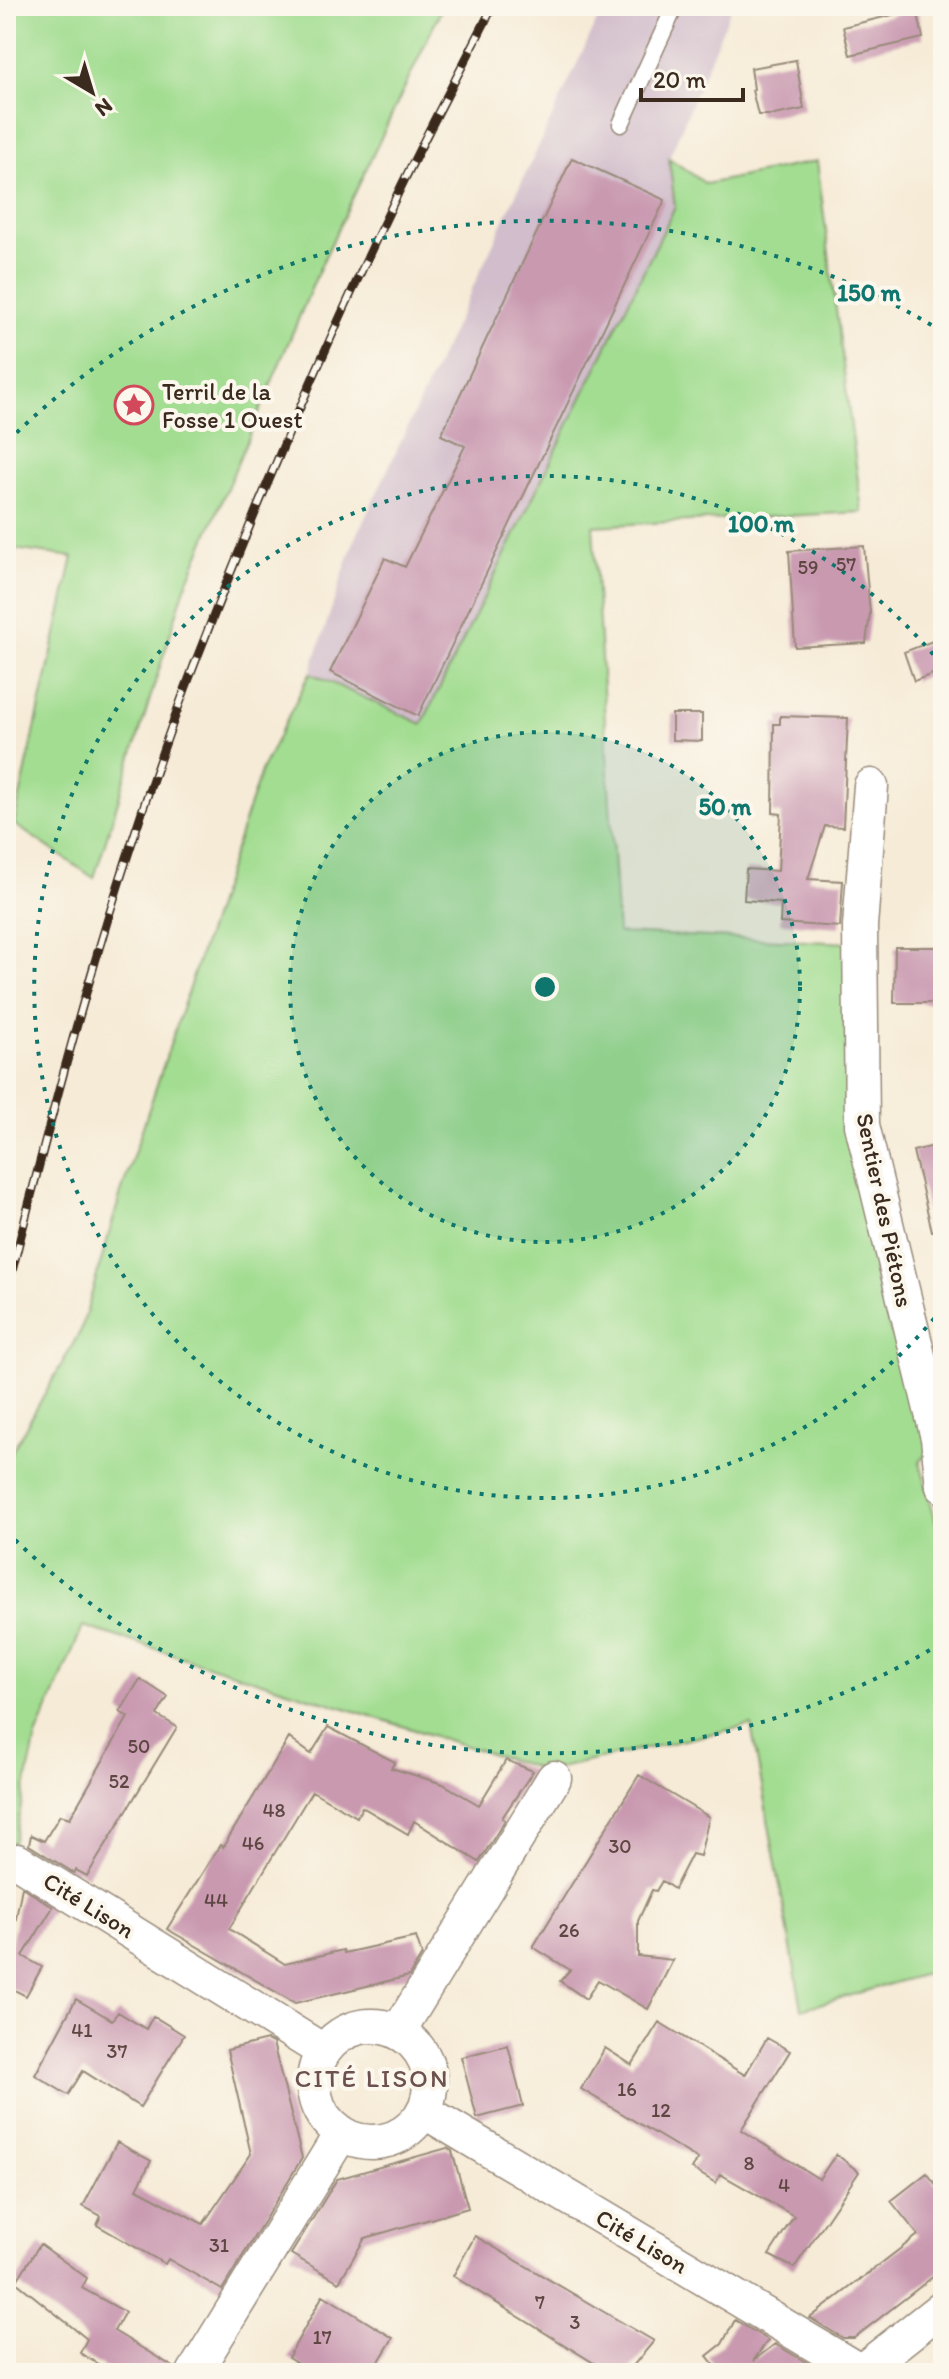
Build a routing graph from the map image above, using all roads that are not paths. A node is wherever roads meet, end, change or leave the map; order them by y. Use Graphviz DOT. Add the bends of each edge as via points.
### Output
graph roads {
  1 [pos="675,6"];
  2 [pos="621,124"];
  3 [pos="871,786"];
  4 [pos="943,1486"];
  5 [pos="554,1778"];
  6 [pos="17,1861"];
  7 [pos="398,2032"];
  8 [pos="323,2051"];
  9 [pos="424,2111"];
  10 [pos="341,2134"];
  11 [pos="943,2307"];
  12 [pos="860,2372"];
  13 [pos="194,2373"];
  1 -- 2 [label="lane"];
  3 -- 4 [label="street, Sentier des Piétons" via="860,926 862,1125 938,1438"];
  5 -- 7 [label="street"];
  6 -- 8 [label="street, Cité Lison"];
  7 -- 8 [label="street" via="383,2026 349,2030"];
  7 -- 9 [label="street" via="428,2066"];
  8 -- 10 [label="street" via="315,2096 320,2111"];
  9 -- 10 [label="street" via="396,2137 378,2142"];
  9 -- 12 [label="street, Cité Lison"];
  10 -- 13 [label="street"];
  11 -- 12 [label="street"];
}
